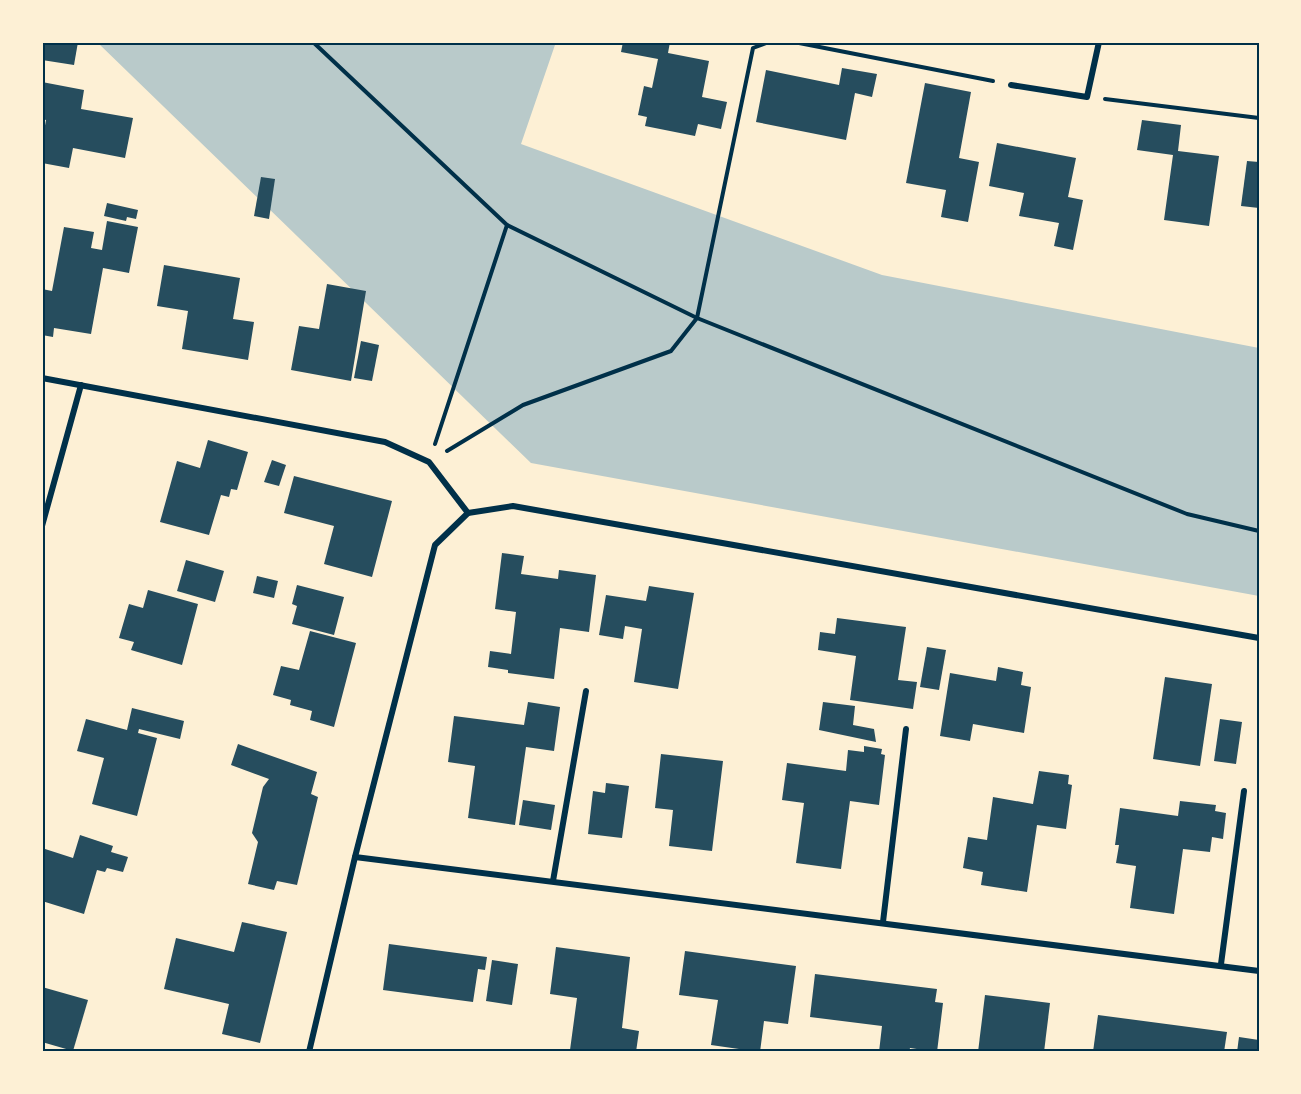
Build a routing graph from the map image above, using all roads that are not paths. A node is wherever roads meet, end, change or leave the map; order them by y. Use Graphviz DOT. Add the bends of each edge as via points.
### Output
graph roads {
  1 [pos="1099,42"];
  2 [pos="1011,85"];
  3 [pos="42,378"];
  4 [pos="81,385"];
  5 [pos="468,513"];
  6 [pos="42,526"];
  7 [pos="1259,638"];
  8 [pos="586,691"];
  9 [pos="906,729"];
  10 [pos="1244,791"];
  11 [pos="355,857"];
  12 [pos="553,881"];
  13 [pos="883,922"];
  14 [pos="1221,964"];
  15 [pos="1259,970"];
  16 [pos="309,1052"];
  1 -- 2 [label="street" via="1087,97"];
  3 -- 4 [label="street"];
  4 -- 5 [label="street" via="385,442 429,462"];
  4 -- 6 [label="street"];
  5 -- 7 [label="street" via="513,506"];
  5 -- 11 [label="street" via="435,546"];
  8 -- 12 [label="street"];
  9 -- 13 [label="street"];
  10 -- 14 [label="street"];
  11 -- 12 [label="street"];
  11 -- 16 [label="street"];
  12 -- 13 [label="street"];
  13 -- 14 [label="street"];
  14 -- 15 [label="street"];
}
